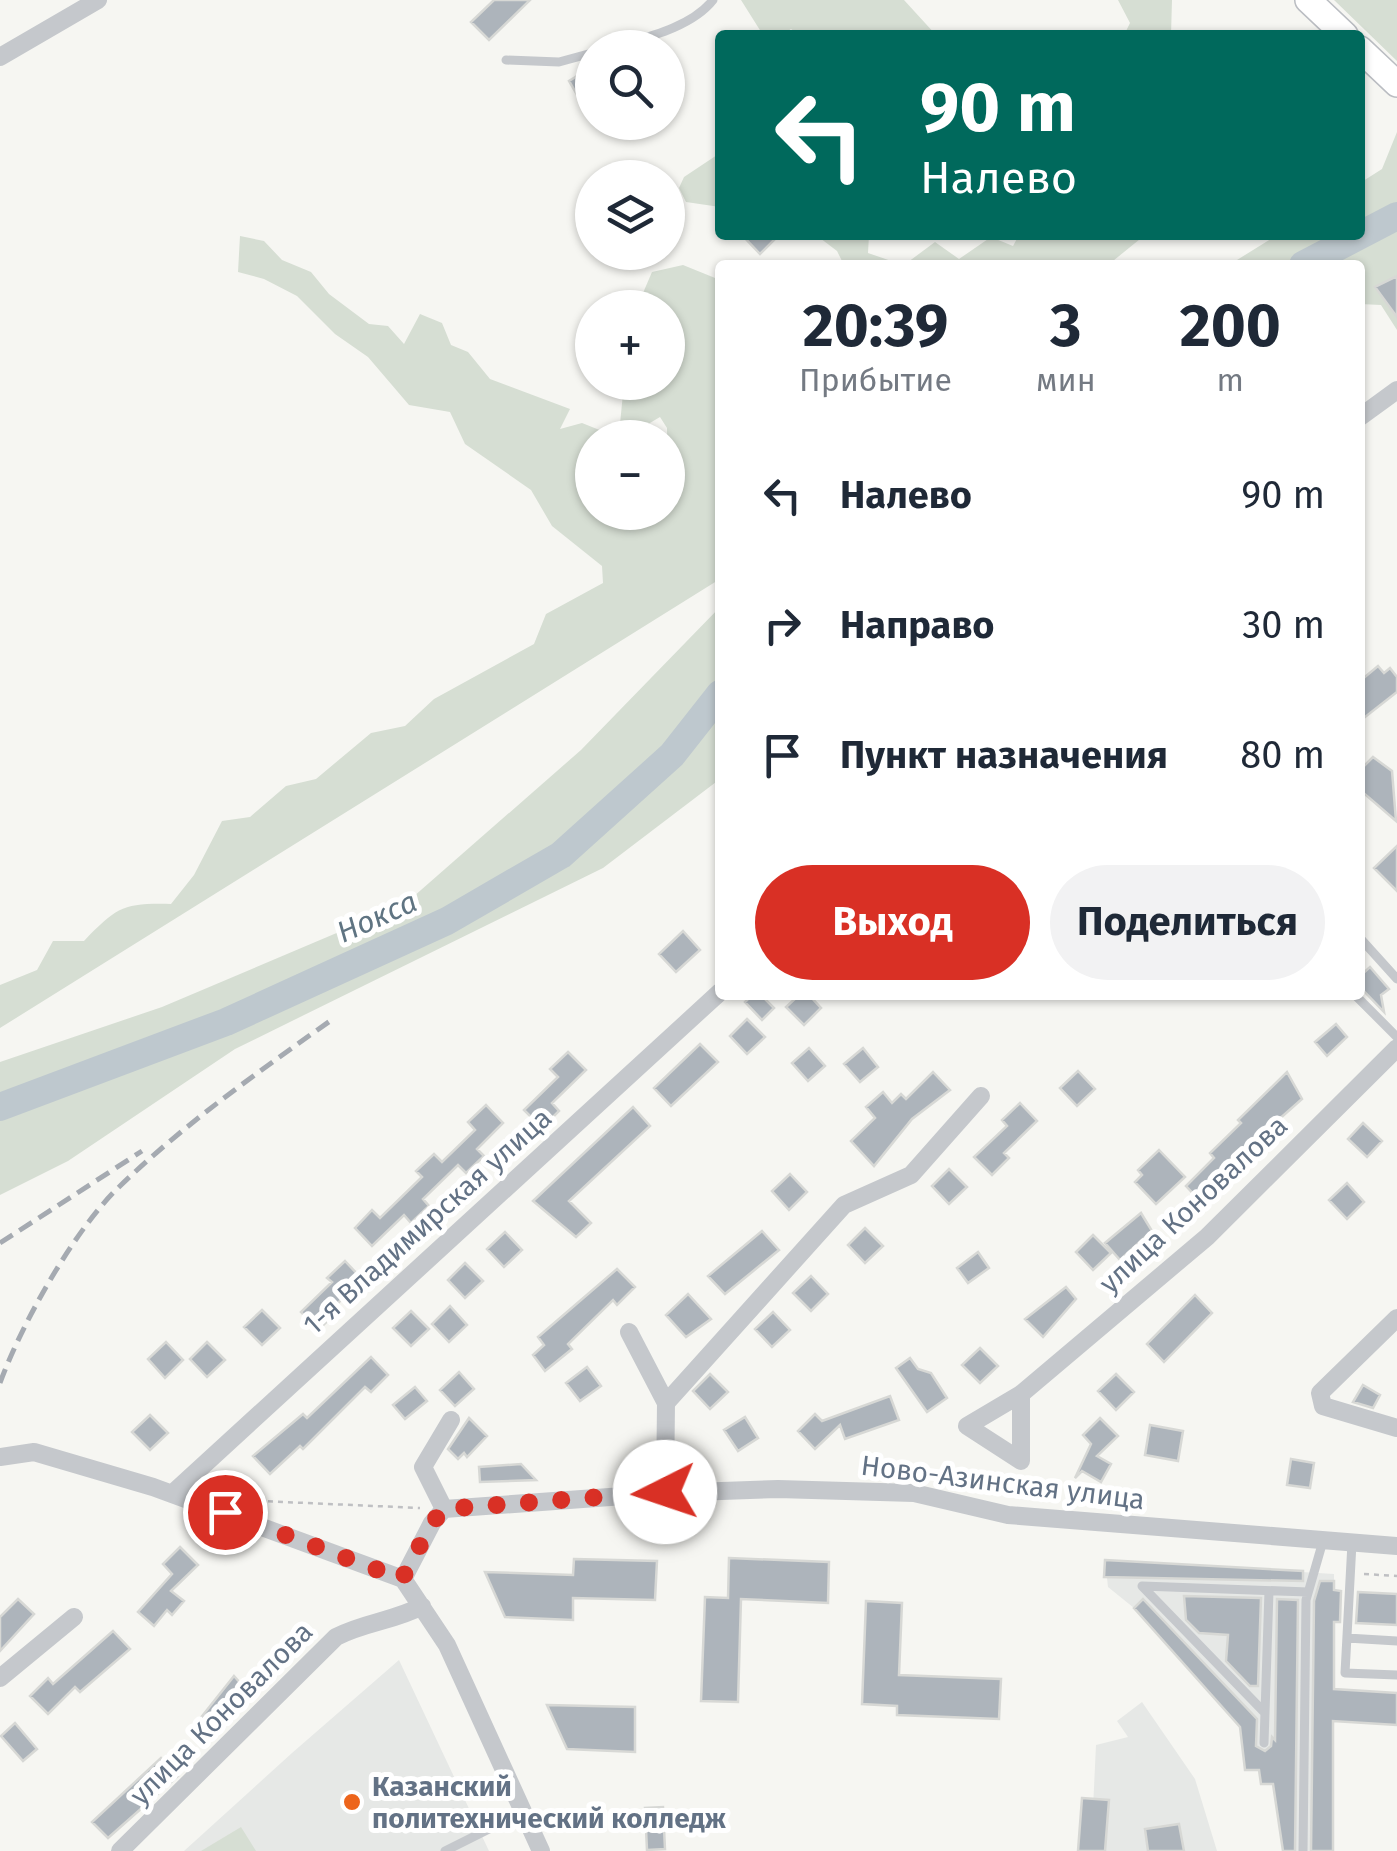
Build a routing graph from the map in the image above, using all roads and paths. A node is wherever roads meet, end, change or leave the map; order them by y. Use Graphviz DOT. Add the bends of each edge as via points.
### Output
graph roads {
  1 [pos="98,0"];
  2 [pos="713,0"];
  3 [pos="1308,0"];
  4 [pos="664,30"];
  5 [pos="1341,30"];
  6 [pos="1,54"];
  7 [pos="1365,54"];
  8 [pos="575,57"];
  9 [pos="506,60"];
  10 [pos="1397,84"];
  11 [pos="1397,390"];
  12 [pos="1365,413"];
  13 [pos="1365,943"];
  14 [pos="1397,978"];
  15 [pos="715,997"];
  16 [pos="1360,1000"];
  17 [pos="1397,1037"];
  18 [pos="1397,1048"];
  19 [pos="980,1096"];
  20 [pos="1397,1318"];
  21 [pos="629,1332"];
  22 [pos="1020,1394"];
  23 [pos="666,1403"];
  24 [pos="451,1420"];
  25 [pos="1397,1428"];
  26 [pos="0,1457"];
  27 [pos="665,1492"];
  28 [pos="172,1494"];
  29 [pos="238,1500"];
  30 [pos="444,1509"];
  31 [pos="1323,1540"];
  32 [pos="1352,1542"];
  33 [pos="1397,1546"];
  34 [pos="1350,1574"];
  35 [pos="1397,1576"];
  36 [pos="402,1579"];
  37 [pos="1268,1591"];
  38 [pos="1308,1592"];
  39 [pos="422,1606"];
  40 [pos="74,1617"];
  41 [pos="1346,1638"];
  42 [pos="1397,1640"];
  43 [pos="1397,1675"];
  44 [pos="0,1678"];
  45 [pos="1265,1713"];
  46 [pos="1264,1743"];
  47 [pos="523,1812"];
  48 [pos="120,1851"];
  49 [pos="445,1851"];
  50 [pos="541,1851"];
  51 [pos="1303,1851"];
  1 -- 6 [label="street"];
  2 -- 4 [label="lane"];
  3 -- 5 [label="street"];
  7 -- 10 [label="street"];
  8 -- 9 [label="lane"];
  11 -- 12 [label="street"];
  13 -- 14 [label="lane"];
  15 -- 28 [label="street, 1-я Владимирская улица"];
  16 -- 17 [label="lane"];
  18 -- 22 [label="street, улица Коновалова" via="1206,1237"];
  19 -- 23 [label="street" via="911,1174 844,1206"];
  20 -- 25 [label="street" via="1320,1393 1323,1406"];
  21 -- 23 [label="street"];
  23 -- 27 [label="street"];
  24 -- 30 [label="street" via="423,1467"];
  26 -- 28 [label="street" via="34,1452"];
  27 -- 30 [label="street, Ново-Азинская улица"];
  27 -- 31 [label="street, Ново-Азинская улица" via="914,1493 1008,1515"];
  28 -- 36 [label="street"];
  29 -- 30 [label="path"];
  30 -- 36 [label="street"];
  31 -- 32 [label="street, Ново-Азинская улица"];
  31 -- 38 [label="lane"];
  32 -- 33 [label="street, Ново-Азинская улица"];
  32 -- 34 [label="lane"];
  34 -- 35 [label="path"];
  34 -- 41 [label="lane"];
  36 -- 39 [label="street"];
  37 -- 38 [label="lane"];
  37 -- 45 [label="lane"];
  37 -- 45 [label="lane" via="1142,1586"];
  38 -- 51 [label="lane"];
  39 -- 47 [label="street" via="447,1645"];
  39 -- 48 [label="street, улица Коновалова" via="336,1637"];
  40 -- 44 [label="street"];
  41 -- 42 [label="lane"];
  41 -- 43 [label="lane" via="1344,1673"];
  45 -- 46 [label="lane"];
  47 -- 49 [label="lane"];
  47 -- 50 [label="street"];
}
